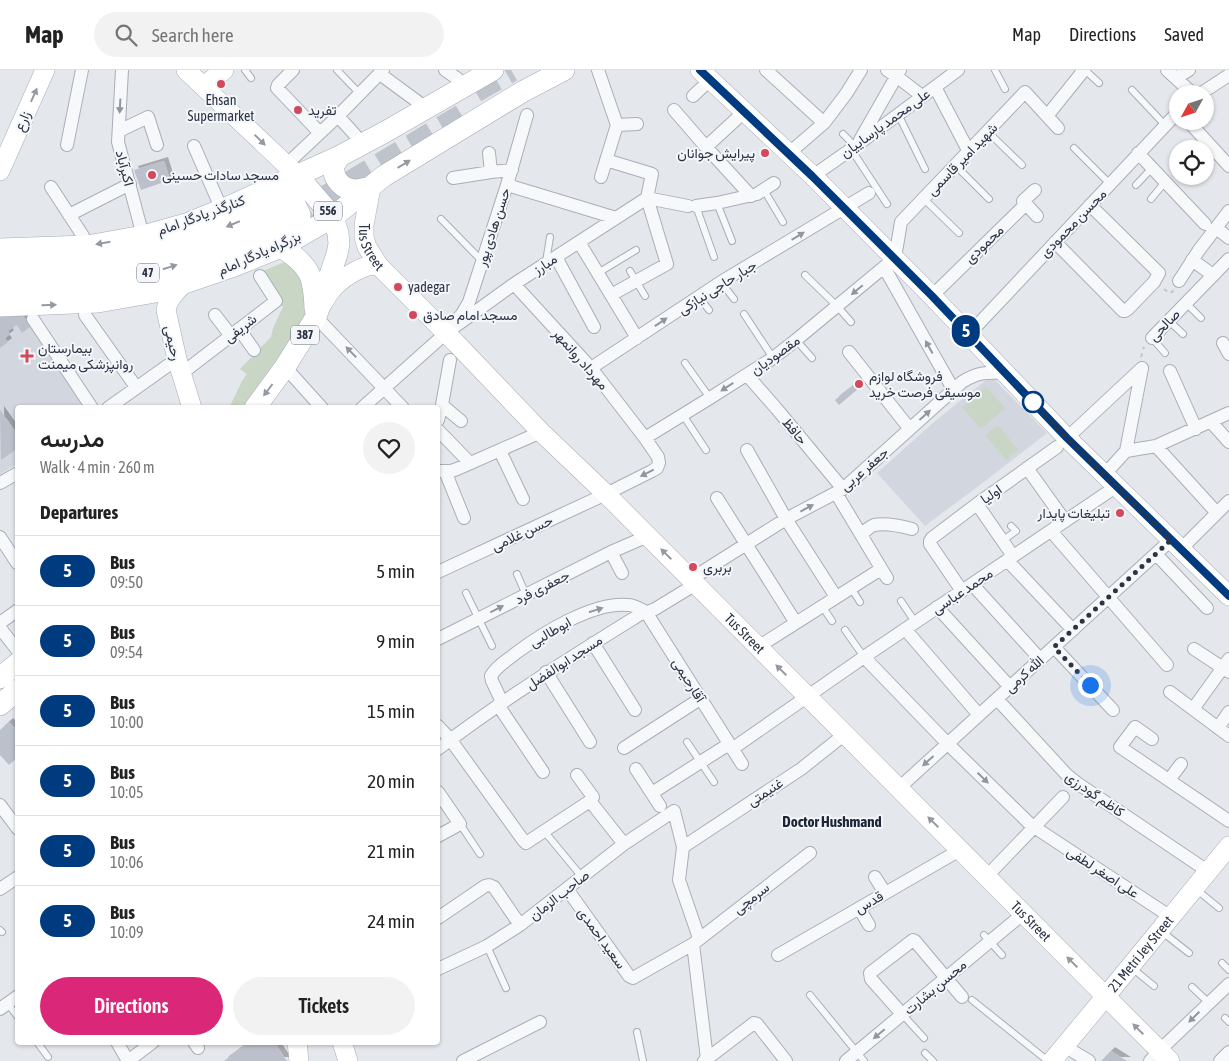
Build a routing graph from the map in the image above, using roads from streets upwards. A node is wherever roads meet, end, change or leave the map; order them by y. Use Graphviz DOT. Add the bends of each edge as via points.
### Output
graph roads {
  1 [pos="45,70"];
  2 [pos="82,70"];
  3 [pos="122,70"];
  4 [pos="186,70"];
  5 [pos="224,70"];
  6 [pos="293,70"];
  7 [pos="445,70"];
  8 [pos="493,70"];
  9 [pos="564,70"];
  10 [pos="598,70"];
  11 [pos="766,70"];
  12 [pos="861,70"];
  13 [pos="958,70"];
  14 [pos="1189,70"];
  15 [pos="382,72"];
  16 [pos="894,72"];
  17 [pos="1080,73"];
  18 [pos="1171,74"];
  19 [pos="705,75"];
  20 [pos="1228,78"];
  21 [pos="458,79"];
  22 [pos="1183,85"];
  23 [pos="204,86"];
  24 [pos="1214,86"];
  25 [pos="935,87"];
  26 [pos="693,96"];
  27 [pos="922,96"];
  28 [pos="418,102"];
  29 [pos="674,110"];
  30 [pos="744,112"];
  31 [pos="527,115"];
  32 [pos="338,116"];
  33 [pos="1047,116"];
  34 [pos="1169,121"];
  35 [pos="824,123"];
  36 [pos="637,124"];
  37 [pos="617,125"];
  38 [pos="1058,128"];
  39 [pos="1196,130"];
  40 [pos="119,131"];
  41 [pos="320,133"];
  42 [pos="356,136"];
  43 [pos="157,144"];
  44 [pos="67,146"];
  45 [pos="194,146"];
  46 [pos="706,147"];
  47 [pos="854,147"];
  48 [pos="969,152"];
  49 [pos="489,153"];
  50 [pos="1138,153"];
  51 [pos="788,154"];
  52 [pos="340,156"];
  53 [pos="606,160"];
  54 [pos="1229,166"];
  55 [pos="292,170"];
  56 [pos="512,170"];
  57 [pos="0,171"];
  58 [pos="491,172"];
  59 [pos="812,176"];
  60 [pos="601,177"];
  61 [pos="453,178"];
  62 [pos="130,184"];
  63 [pos="507,185"];
  64 [pos="769,186"];
  65 [pos="51,187"];
  66 [pos="372,187"];
  67 [pos="1034,190"];
  68 [pos="869,193"];
  69 [pos="751,196"];
  70 [pos="648,198"];
  71 [pos="279,204"];
  72 [pos="1026,204"];
  73 [pos="1090,205"];
  74 [pos="844,208"];
  75 [pos="222,210"];
  76 [pos="1229,211"];
  77 [pos="69,215"];
  78 [pos="1037,216"];
  79 [pos="333,217"];
  80 [pos="616,218"];
  81 [pos="1210,226"];
  82 [pos="82,236"];
  83 [pos="143,236"];
  84 [pos="1229,238"];
  85 [pos="579,242"];
  86 [pos="1055,242"];
  87 [pos="280,247"];
  88 [pos="2,252"];
  89 [pos="337,254"];
  90 [pos="551,260"];
  91 [pos="1192,260"];
  92 [pos="889,263"];
  93 [pos="379,266"];
  94 [pos="1222,268"];
  95 [pos="260,276"];
  96 [pos="1179,282"];
  97 [pos="184,283"];
  98 [pos="514,284"];
  99 [pos="0,288"];
  100 [pos="611,295"];
  101 [pos="932,296"];
  102 [pos="0,306"];
  103 [pos="85,315"];
  104 [pos="215,315"];
  105 [pos="316,317"];
  106 [pos="33,319"];
  107 [pos="594,327"];
  108 [pos="235,332"];
  109 [pos="446,333"];
  110 [pos="969,334"];
  111 [pos="637,338"];
  112 [pos="1152,338"];
  113 [pos="1223,343"];
  114 [pos="254,350"];
  115 [pos="849,352"];
  116 [pos="1229,354"];
  117 [pos="450,360"];
  118 [pos="179,367"];
  119 [pos="285,367"];
  120 [pos="591,368"];
  121 [pos="1170,371"];
  122 [pos="1005,373"];
  123 [pos="747,375"];
  124 [pos="136,387"];
  125 [pos="385,387"];
  126 [pos="953,390"];
  127 [pos="90,405"];
  128 [pos="112,405"];
  129 [pos="191,405"];
  130 [pos="257,405"];
  131 [pos="319,405"];
  132 [pos="365,405"];
  133 [pos="400,405"];
  134 [pos="442,405"];
  135 [pos="440,412"];
  136 [pos="1229,413"];
  137 [pos="461,421"];
  138 [pos="1211,422"];
  139 [pos="909,428"];
  140 [pos="1196,429"];
  141 [pos="440,432"];
  142 [pos="541,432"];
  143 [pos="645,438"];
  144 [pos="1062,442"];
  145 [pos="1229,442"];
  146 [pos="1156,446"];
  147 [pos="500,450"];
  148 [pos="747,450"];
  149 [pos="1126,451"];
  150 [pos="470,463"];
  151 [pos="1027,468"];
  152 [pos="441,471"];
  153 [pos="15,475"];
  154 [pos="1111,480"];
  155 [pos="0,483"];
  156 [pos="839,491"];
  157 [pos="606,494"];
  158 [pos="717,498"];
  159 [pos="523,499"];
  160 [pos="1229,501"];
  161 [pos="977,504"];
  162 [pos="1216,513"];
  163 [pos="464,518"];
  164 [pos="786,520"];
  165 [pos="1065,522"];
  166 [pos="912,530"];
  167 [pos="1050,531"];
  168 [pos="648,536"];
  169 [pos="861,536"];
  170 [pos="0,537"];
  171 [pos="746,543"];
  172 [pos="1176,544"];
  173 [pos="611,552"];
  174 [pos="1156,554"];
  175 [pos="1010,558"];
  176 [pos="15,561"];
  177 [pos="440,572"];
  178 [pos="622,573"];
  179 [pos="693,581"];
  180 [pos="967,587"];
  181 [pos="1229,596"];
  182 [pos="836,597"];
  183 [pos="1109,597"];
  184 [pos="937,607"];
  185 [pos="1207,608"];
  186 [pos="15,612"];
  187 [pos="646,612"];
  188 [pos="0,623"];
  189 [pos="796,623"];
  190 [pos="910,625"];
  191 [pos="0,628"];
  192 [pos="1073,630"];
  193 [pos="440,638"];
  194 [pos="593,643"];
  195 [pos="15,647"];
  196 [pos="758,647"];
  197 [pos="1054,647"];
  198 [pos="1194,649"];
  199 [pos="864,657"];
  200 [pos="1040,659"];
  201 [pos="1167,665"];
  202 [pos="15,666"];
  203 [pos="1227,666"];
  204 [pos="546,672"];
  205 [pos="0,678"];
  206 [pos="1010,687"];
  207 [pos="15,692"];
  208 [pos="1170,692"];
  209 [pos="807,696"];
  210 [pos="700,699"];
  211 [pos="997,699"];
  212 [pos="500,703"];
  213 [pos="0,705"];
  214 [pos="1193,709"];
  215 [pos="636,710"];
  216 [pos="1113,710"];
  217 [pos="1229,712"];
  218 [pos="979,715"];
  219 [pos="440,728"];
  220 [pos="1218,728"];
  221 [pos="845,734"];
  222 [pos="1229,736"];
  223 [pos="450,739"];
  224 [pos="1152,739"];
  225 [pos="590,742"];
  226 [pos="948,744"];
  227 [pos="731,746"];
  228 [pos="440,747"];
  229 [pos="624,748"];
  230 [pos="742,764"];
  231 [pos="1181,764"];
  232 [pos="636,769"];
  233 [pos="544,772"];
  234 [pos="576,775"];
  235 [pos="1169,780"];
  236 [pos="899,788"];
  237 [pos="652,793"];
  238 [pos="440,795"];
  239 [pos="1063,797"];
  240 [pos="590,801"];
  241 [pos="0,805"];
  242 [pos="660,806"];
  243 [pos="14,815"];
  244 [pos="1229,821"];
  245 [pos="1034,827"];
  246 [pos="440,835"];
  247 [pos="624,844"];
  248 [pos="683,846"];
  249 [pos="1229,846"];
  250 [pos="960,850"];
  251 [pos="810,853"];
  252 [pos="1209,872"];
  253 [pos="987,876"];
  254 [pos="875,877"];
  255 [pos="15,879"];
  256 [pos="0,888"];
  257 [pos="566,889"];
  258 [pos="885,893"];
  259 [pos="858,908"];
  260 [pos="1024,913"];
  261 [pos="440,917"];
  262 [pos="1166,924"];
  263 [pos="520,925"];
  264 [pos="869,926"];
  265 [pos="696,941"];
  266 [pos="778,955"];
  267 [pos="440,969"];
  268 [pos="946,978"];
  269 [pos="1229,984"];
  270 [pos="1106,996"];
  271 [pos="967,999"];
  272 [pos="902,1014"];
  273 [pos="540,1022"];
  274 [pos="118,1045"];
  275 [pos="148,1045"];
  276 [pos="297,1045"];
  277 [pos="343,1045"];
  278 [pos="1064,1046"];
  279 [pos="1229,1052"];
  280 [pos="861,1056"];
  281 [pos="1160,1057"];
  282 [pos="706,1060"];
  283 [pos="128,1061"];
  284 [pos="299,1061"];
  285 [pos="348,1061"];
  286 [pos="463,1061"];
  287 [pos="786,1061"];
  288 [pos="846,1061"];
  289 [pos="1052,1061"];
  290 [pos="1089,1061"];
  291 [pos="1220,1061"];
  57 -- 1 [label="street, زارع, one-way"];
  2 -- 44 [label="street"];
  3 -- 40 [label="street, اکبرآباد, one-way"];
  4 -- 23 [label="street, 556"];
  5 -- 23 [label="street"];
  6 -- 41 [label="street" via="277,88"];
  7 -- 21 [label="street"];
  8 -- 52 [label="main road, کنارگذر یادگار امام"];
  66 -- 9 [label="main road, بزرگراه یادگار امام, one-way" via="384,176"];
  10 -- 37 [label="street"];
  11 -- 35 [label="street"];
  12 -- 35 [label="street"];
  13 -- 25 [label="street, علی محمد پارساییان"];
  14 -- 18 [label="street"];
  15 -- 28 [label="street"];
  15 -- 32 [label="street"];
  16 -- 27 [label="street"];
  16 -- 47 [label="street"];
  17 -- 33 [label="street"];
  18 -- 22 [label="street"];
  19 -- 26 [label="street"];
  19 -- 30 [label="street"];
  20 -- 24 [label="street"];
  23 -- 55 [label="street, 556, one-way"];
  25 -- 27 [label="street, علی محمد پارساییان"];
  25 -- 48 [label="street"];
  27 -- 47 [label="street, علی محمد پارساییان"];
  29 -- 46 [label="street"];
  30 -- 46 [label="street"];
  30 -- 51 [label="street"];
  31 -- 56 [label="street, حسن هادی پور"];
  32 -- 41 [label="street"];
  32 -- 42 [label="street"];
  33 -- 38 [label="street"];
  33 -- 48 [label="street, شهید امیر قاسمی" via="1025,92"];
  34 -- 50 [label="street, محسن محمودی"];
  35 -- 51 [label="street"];
  36 -- 37 [label="street"];
  37 -- 53 [label="street"];
  39 -- 54 [label="street"];
  40 -- 43 [label="street" via="148,116"];
  40 -- 62 [label="street, اکبرآباد" via="118,142"];
  41 -- 55 [label="street"];
  45 -- 75 [label="street"];
  46 -- 69 [label="street"];
  47 -- 59 [label="street, علی محمد پارساییان"];
  48 -- 92 [label="street, شهید امیر قاسمی" via="901,222"];
  49 -- 58 [label="street"];
  50 -- 73 [label="street, محسن محمودی"];
  50 -- 81 [label="street"];
  51 -- 59 [label="street"];
  52 -- 55 [label="main road, کنارگذر یادگار امام"];
  52 -- 66 [label="main road" via="334,166 340,184 355,190"];
  53 -- 60 [label="street"];
  53 -- 70 [label="street" via="652,174"];
  55 -- 71 [label="main road, کنارگذر یادگار امام"];
  55 -- 79 [label="main road, 556"];
  56 -- 58 [label="street"];
  56 -- 63 [label="street, حسن هادی پور"];
  58 -- 61 [label="street"];
  59 -- 74 [label="street"];
  62 -- 77 [label="street"];
  62 -- 83 [label="street, اکبرآباد"];
  63 -- 80 [label="street"];
  63 -- 109 [label="street, حسن هادی پور" via="469,302"];
  64 -- 69 [label="street"];
  65 -- 77 [label="street"];
  66 -- 79 [label="main road, بزرگراه یادگار امام"];
  66 -- 93 [label="street, Tus Street" via="364,237"];
  67 -- 72 [label="street, محمودی" via="1023,201"];
  68 -- 74 [label="street, جبار حاجی نیازکی"];
  69 -- 70 [label="street" via="692,206"];
  70 -- 80 [label="street, مبارز"];
  70 -- 100 [label="street" via="667,264 633,276"];
  71 -- 75 [label="main road, کنارگذر یادگار امام"];
  71 -- 87 [label="main road" via="283,191 294,202 300,216 298,229"];
  71 -- 88 [label="highway, 47, one-way" via="194,240 118,259 87,262"];
  99 -- 71 [label="highway, 47, one-way" via="94,282 155,272 233,246"];
  72 -- 78 [label="street"];
  72 -- 101 [label="street, محمودی" via="966,269"];
  73 -- 86 [label="street, محسن محمودی"];
  73 -- 86 [label="street" via="1157,278 1123,311"];
  74 -- 92 [label="street"];
  111 -- 74 [label="street, جبار حاجی نیازکی, one-way" via="721,282"];
  75 -- 83 [label="main road, کنارگذر یادگار امام"];
  76 -- 81 [label="street"];
  77 -- 82 [label="street"];
  79 -- 87 [label="main road, بزرگراه یادگار امام"];
  79 -- 89 [label="main road, 556" via="338,233"];
  80 -- 85 [label="street, مبارز"];
  81 -- 84 [label="street"];
  81 -- 91 [label="street"];
  83 -- 88 [label="main road, کنارگذر یادگار امام, one-way" via="87,246"];
  85 -- 90 [label="street, مبارز"];
  85 -- 100 [label="street"];
  86 -- 110 [label="street, محسن محمودی"];
  87 -- 97 [label="main road, بزرگراه یادگار امام"];
  87 -- 105 [label="main road" via="296,257 311,275"];
  89 -- 105 [label="main road, 387"];
  90 -- 98 [label="street, مبارز"];
  90 -- 107 [label="street"];
  91 -- 94 [label="street"];
  91 -- 96 [label="street"];
  92 -- 101 [label="street"];
  92 -- 123 [label="street, مقصودیان, one-way" via="796,340"];
  126 -- 92 [label="street, one-way"];
  93 -- 105 [label="street" via="374,264 362,268 334,286"];
  93 -- 109 [label="street, Tus Street"];
  94 -- 112 [label="street, صالحی"];
  95 -- 108 [label="street, شریفی" via="276,301"];
  102 -- 97 [label="main road, بزرگراه یادگار امام, one-way" via="98,302 161,291"];
  97 -- 118 [label="street, رحیمی" via="171,297 166,310"];
  98 -- 109 [label="street, مبارز"];
  98 -- 120 [label="street, مهرداد روانمهر"];
  100 -- 111 [label="street"];
  101 -- 110 [label="street"];
  103 -- 124 [label="street"];
  104 -- 108 [label="street"];
  105 -- 119 [label="main road, 387"];
  125 -- 105 [label="street, one-way"];
  106 -- 127 [label="street"];
  108 -- 114 [label="street"];
  108 -- 118 [label="street, شریفی"];
  109 -- 125 [label="street"];
  109 -- 142 [label="street, Tus Street"];
  110 -- 122 [label="street"];
  111 -- 120 [label="street, جبار حاجی نیازکی"];
  113 -- 116 [label="street"];
  115 -- 139 [label="street"];
  117 -- 134 [label="street"];
  118 -- 124 [label="street, شریفی"];
  118 -- 129 [label="street, رحیمی"];
  119 -- 130 [label="main road, 387, one-way"];
  119 -- 131 [label="street"];
  120 -- 143 [label="street, مهرداد روانمهر"];
  121 -- 140 [label="street"];
  122 -- 126 [label="street, جعفر عربی" via="983,372"];
  122 -- 144 [label="street"];
  123 -- 143 [label="street, مقصودیان, one-way"];
  123 -- 156 [label="street, حافظ"];
  124 -- 128 [label="street, شریفی"];
  125 -- 132 [label="street"];
  125 -- 133 [label="street"];
  139 -- 126 [label="street, جعفر عربی, one-way"];
  134 -- 135 [label="street"];
  134 -- 137 [label="street"];
  136 -- 138 [label="street"];
  138 -- 140 [label="street"];
  138 -- 145 [label="street"];
  139 -- 156 [label="street, جعفر عربی"];
  140 -- 146 [label="street"];
  141 -- 150 [label="street"];
  142 -- 147 [label="street"];
  142 -- 157 [label="street, Tus Street"];
  143 -- 157 [label="street, مهرداد روانمهر, one-way" via="658,457 657,468"];
  144 -- 149 [label="street" via="1142,368"];
  144 -- 151 [label="street, اولیا"];
  144 -- 154 [label="street"];
  146 -- 149 [label="street"];
  146 -- 162 [label="street"];
  147 -- 150 [label="street"];
  147 -- 159 [label="street"];
  148 -- 164 [label="street"];
  149 -- 154 [label="street, محمد عباسی"];
  150 -- 152 [label="street"];
  151 -- 161 [label="street, اولیا"];
  151 -- 165 [label="street"];
  152 -- 163 [label="street"];
  153 -- 155 [label="street"];
  154 -- 165 [label="street, محمد عباسی"];
  154 -- 172 [label="street"];
  164 -- 156 [label="street, جعفر عربی, one-way"];
  156 -- 169 [label="street, حافظ"];
  157 -- 168 [label="street, Tus Street"];
  157 -- 177 [label="street, حسن غلامی" via="459,567"];
  158 -- 171 [label="street"];
  160 -- 162 [label="street, الله کرمی"];
  161 -- 175 [label="street"];
  161 -- 180 [label="street, اولیا" via="930,541"];
  162 -- 172 [label="street, الله کرمی"];
  164 -- 171 [label="street, جعفر عربی"];
  164 -- 182 [label="street"];
  165 -- 167 [label="street, محمد عباسی"];
  166 -- 169 [label="street" via="894,525 875,525"];
  167 -- 175 [label="street, محمد عباسی"];
  167 -- 183 [label="street"];
  168 -- 173 [label="street, جعفری فرد"];
  179 -- 168 [label="street, Tus Street, one-way"];
  169 -- 182 [label="street, حافظ" via="884,573"];
  170 -- 176 [label="street"];
  171 -- 179 [label="street, جعفر عربی"];
  171 -- 189 [label="street"];
  172 -- 174 [label="street, الله کرمی"];
  172 -- 181 [label="street"];
  173 -- 178 [label="street"];
  193 -- 173 [label="street, جعفری فرد, one-way"];
  174 -- 183 [label="street, الله کرمی"];
  174 -- 185 [label="street"];
  175 -- 180 [label="street, محمد عباسی"];
  175 -- 192 [label="street"];
  179 -- 187 [label="street, مسجد ابوالفضل"];
  179 -- 196 [label="street, Tus Street"];
  180 -- 184 [label="street, محمد عباسی"];
  180 -- 200 [label="street"];
  182 -- 189 [label="street"];
  183 -- 192 [label="street, الله کرمی"];
  183 -- 201 [label="street"];
  184 -- 190 [label="street, محمد عباسی"];
  184 -- 206 [label="street"];
  186 -- 188 [label="street"];
  187 -- 194 [label="street, مسجد ابوالفضل"];
  187 -- 210 [label="street, آقارحیمی"];
  212 -- 187 [label="street, ابوطالبی, one-way" via="492,673 531,642 574,618 608,606 629,605"];
  189 -- 196 [label="street"];
  190 -- 199 [label="street, محمد عباسی"];
  190 -- 218 [label="street"];
  191 -- 195 [label="street"];
  192 -- 197 [label="street, الله کرمی"];
  194 -- 204 [label="street, مسجد ابوالفضل"];
  194 -- 215 [label="street"];
  209 -- 196 [label="street, Tus Street, one-way"];
  197 -- 200 [label="street, الله کرمی"];
  197 -- 216 [label="street"];
  198 -- 203 [label="street"];
  199 -- 209 [label="street, محمد عباسی"];
  199 -- 226 [label="street, علی‌ اصغر لطفی"];
  200 -- 206 [label="street, الله کرمی"];
  202 -- 205 [label="main road"];
  203 -- 214 [label="street"];
  204 -- 212 [label="street, مسجد ابوالفضل"];
  204 -- 225 [label="street"];
  206 -- 211 [label="street, الله کرمی"];
  207 -- 213 [label="main road"];
  208 -- 214 [label="street"];
  209 -- 221 [label="street, Tus Street"];
  209 -- 227 [label="street, محمد عباسی"];
  210 -- 227 [label="street, آقارحیمی"];
  210 -- 229 [label="street"];
  211 -- 218 [label="street, الله کرمی"];
  211 -- 252 [label="street, کاظم گودرزی" via="1066,775"];
  212 -- 223 [label="street, مسجد ابوالفضل"];
  212 -- 233 [label="street"];
  214 -- 220 [label="street"];
  217 -- 220 [label="street"];
  218 -- 226 [label="street, الله کرمی"];
  219 -- 223 [label="street"];
  220 -- 222 [label="street"];
  221 -- 236 [label="street, Tus Street"];
  221 -- 248 [label="street, غنیمتی" via="801,769"];
  223 -- 228 [label="street, مسجد ابوالفضل"];
  223 -- 240 [label="street" via="526,843"];
  224 -- 235 [label="street" via="1135,727 1120,747"];
  226 -- 236 [label="street, الله کرمی, one-way"];
  226 -- 245 [label="street, علی‌ اصغر لطفی, one-way"];
  227 -- 230 [label="street, آقارحیمی"];
  227 -- 237 [label="street, محمد عباسی"];
  231 -- 235 [label="street"];
  232 -- 237 [label="street"];
  234 -- 240 [label="street" via="593,797"];
  235 -- 244 [label="street"];
  250 -- 236 [label="street, Tus Street, one-way"];
  237 -- 242 [label="street"];
  238 -- 246 [label="street" via="460,824"];
  239 -- 245 [label="street"];
  240 -- 247 [label="street"];
  241 -- 243 [label="street"];
  245 -- 253 [label="street"];
  245 -- 262 [label="street, علی‌ اصغر لطفی"];
  247 -- 248 [label="street, صاحب الزمان" via="674,811"];
  247 -- 257 [label="street, صاحب الزمان"];
  248 -- 265 [label="street" via="679,880"];
  249 -- 252 [label="street, 21 Metri Jey Street"];
  250 -- 253 [label="street, Tus Street"];
  250 -- 258 [label="street, قدس"];
  251 -- 265 [label="street, سرمچی"];
  252 -- 262 [label="street, 21 Metri Jey Street"];
  253 -- 260 [label="street, Tus Street"];
  254 -- 258 [label="street"];
  255 -- 256 [label="street"];
  257 -- 263 [label="street, صاحب الزمان"];
  257 -- 265 [label="street, سعید احمدی" via="633,978"];
  258 -- 259 [label="street, قدس"];
  259 -- 264 [label="street"];
  259 -- 266 [label="street, قدس"];
  260 -- 268 [label="street, محسن بشارت" via="987,938"];
  270 -- 260 [label="street, Tus Street, one-way"];
  261 -- 263 [label="street" via="489,885 494,887"];
  262 -- 270 [label="street, 21 Metri Jey Street"];
  263 -- 267 [label="street, صاحب الزمان"];
  265 -- 282 [label="street"];
  268 -- 271 [label="street"];
  268 -- 272 [label="street, محسن بشارت"];
  268 -- 272 [label="street" via="913,940 870,973"];
  269 -- 281 [label="street, one-way"];
  270 -- 278 [label="street, 21 Metri Jey Street"];
  281 -- 270 [label="street, Tus Street, one-way"];
  272 -- 280 [label="street, محسن بشارت, one-way"];
  273 -- 286 [label="street"];
  274 -- 283 [label="street"];
  275 -- 283 [label="street"];
  276 -- 284 [label="street"];
  277 -- 285 [label="street"];
  278 -- 289 [label="street, 21 Metri Jey Street"];
  278 -- 290 [label="street"];
  279 -- 291 [label="street"];
  280 -- 288 [label="street, محسن بشارت"];
  282 -- 287 [label="street" via="754,1023"];
}
